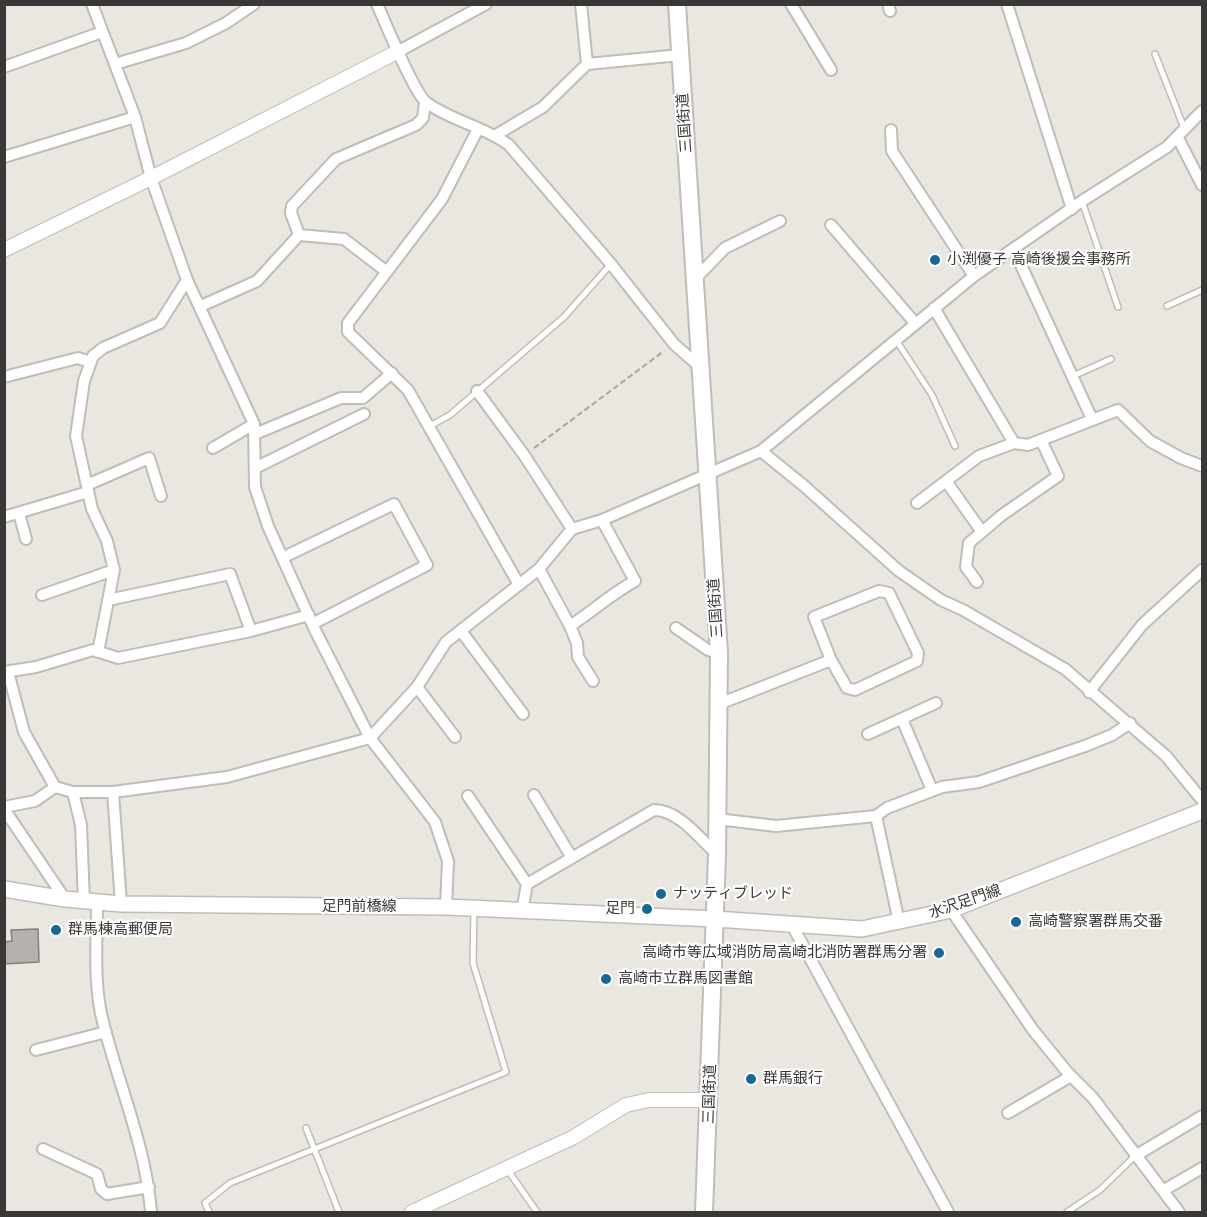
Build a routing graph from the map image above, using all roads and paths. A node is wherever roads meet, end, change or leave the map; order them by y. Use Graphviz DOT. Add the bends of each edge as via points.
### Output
graph roads {
  1 [pos="92,4"];
  2 [pos="254,4"];
  3 [pos="377,4"];
  4 [pos="486,4"];
  5 [pos="581,4"];
  6 [pos="677,4"];
  7 [pos="791,4"];
  8 [pos="1007,4"];
  9 [pos="102,32"];
  10 [pos="399,51"];
  11 [pos="1155,54"];
  12 [pos="680,55"];
  13 [pos="115,64"];
  14 [pos="587,64"];
  15 [pos="4,67"];
  16 [pos="831,70"];
  17 [pos="425,102"];
  18 [pos="1203,111"];
  19 [pos="135,117"];
  20 [pos="478,129"];
  21 [pos="891,130"];
  22 [pos="1182,134"];
  23 [pos="496,135"];
  24 [pos="4,157"];
  25 [pos="151,178"];
  26 [pos="1203,185"];
  27 [pos="1083,201"];
  28 [pos="1072,209"];
  29 [pos="780,221"];
  30 [pos="831,225"];
  31 [pos="299,235"];
  32 [pos="4,250"];
  33 [pos="1014,250"];
  34 [pos="611,264"];
  35 [pos="387,272"];
  36 [pos="974,276"];
  37 [pos="694,279"];
  38 [pos="187,280"];
  39 [pos="1203,290"];
  40 [pos="201,306"];
  41 [pos="1167,306"];
  42 [pos="1118,307"];
  43 [pos="934,308"];
  44 [pos="915,323"];
  45 [pos="895,339"];
  46 [pos="674,344"];
  47 [pos="1111,359"];
  48 [pos="90,362"];
  49 [pos="700,367"];
  50 [pos="392,374"];
  51 [pos="1073,376"];
  52 [pos="4,377"];
  53 [pos="477,391"];
  54 [pos="364,414"];
  55 [pos="1092,419"];
  56 [pos="430,426"];
  57 [pos="254,429"];
  58 [pos="1041,440"];
  59 [pos="1014,442"];
  60 [pos="955,446"];
  61 [pos="213,447"];
  62 [pos="761,451"];
  63 [pos="524,455"];
  64 [pos="1203,466"];
  65 [pos="255,468"];
  66 [pos="707,472"];
  67 [pos="946,481"];
  68 [pos="88,488"];
  69 [pos="161,496"];
  70 [pos="916,502"];
  71 [pos="19,513"];
  72 [pos="4,517"];
  73 [pos="602,520"];
  74 [pos="572,529"];
  75 [pos="982,532"];
  76 [pos="26,539"];
  77 [pos="284,557"];
  78 [pos="539,569"];
  79 [pos="114,570"];
  80 [pos="1203,570"];
  81 [pos="977,582"];
  82 [pos="518,583"];
  83 [pos="42,595"];
  84 [pos="108,600"];
  85 [pos="311,619"];
  86 [pos="570,626"];
  87 [pos="676,628"];
  88 [pos="251,631"];
  89 [pos="461,631"];
  90 [pos="99,652"];
  91 [pos="719,653"];
  92 [pos="831,660"];
  93 [pos="6,672"];
  94 [pos="593,681"];
  95 [pos="417,687"];
  96 [pos="1089,692"];
  97 [pos="936,703"];
  98 [pos="719,704"];
  99 [pos="523,714"];
  100 [pos="902,719"];
  101 [pos="1130,723"];
  102 [pos="868,734"];
  103 [pos="455,736"];
  104 [pos="370,738"];
  105 [pos="55,787"];
  106 [pos="932,790"];
  107 [pos="73,792"];
  108 [pos="113,792"];
  109 [pos="534,795"];
  110 [pos="468,796"];
  111 [pos="4,808"];
  112 [pos="1202,810"];
  113 [pos="876,816"];
  114 [pos="717,819"];
  115 [pos="717,854"];
  116 [pos="572,858"];
  117 [pos="527,884"];
  118 [pos="4,889"];
  119 [pos="65,899"];
  120 [pos="91,902"];
  121 [pos="122,904"];
  122 [pos="446,908"];
  123 [pos="474,909"];
  124 [pos="522,910"];
  125 [pos="951,910"];
  126 [pos="715,919"];
  127 [pos="899,922"];
  128 [pos="792,925"];
  129 [pos="106,1032"];
  130 [pos="36,1050"];
  131 [pos="1071,1076"];
  132 [pos="710,1100"];
  133 [pos="1008,1113"];
  134 [pos="1203,1116"];
  135 [pos="306,1128"];
  136 [pos="314,1148"];
  137 [pos="43,1149"];
  138 [pos="1135,1156"];
  139 [pos="1203,1168"];
  140 [pos="507,1169"];
  141 [pos="149,1188"];
  142 [pos="1164,1190"];
  143 [pos="418,1211"];
  144 [pos="151,1212"];
  145 [pos="209,1212"];
  146 [pos="339,1212"];
  147 [pos="537,1212"];
  148 [pos="704,1212"];
  149 [pos="948,1212"];
  150 [pos="1066,1212"];
  151 [pos="1179,1212"];
  1 -- 9 [label="street"];
  2 -- 13 [label="street" via="186,43"];
  3 -- 10 [label="street"];
  4 -- 10 [label="street"];
  5 -- 14 [label="street"];
  6 -- 12 [label="main road, 三国街道"];
  7 -- 16 [label="street"];
  8 -- 28 [label="street"];
  9 -- 13 [label="street"];
  9 -- 15 [label="street"];
  10 -- 17 [label="street"];
  10 -- 25 [label="street"];
  11 -- 22 [label="lane"];
  12 -- 14 [label="street"];
  12 -- 37 [label="main road, 三国街道"];
  13 -- 19 [label="street"];
  14 -- 23 [label="street" via="543,107"];
  17 -- 20 [label="street"];
  17 -- 31 [label="street" via="423,118 416,125 336,159 292,206"];
  18 -- 22 [label="street"];
  19 -- 24 [label="street"];
  19 -- 25 [label="street"];
  20 -- 23 [label="street"];
  20 -- 35 [label="street" via="442,199"];
  21 -- 36 [label="street" via="892,151"];
  22 -- 26 [label="street"];
  22 -- 27 [label="street"];
  23 -- 34 [label="street" via="509,145"];
  25 -- 32 [label="street"];
  25 -- 38 [label="street"];
  27 -- 28 [label="street"];
  27 -- 42 [label="lane"];
  28 -- 33 [label="street"];
  29 -- 37 [label="street" via="725,248"];
  30 -- 44 [label="street"];
  31 -- 35 [label="street" via="344,240"];
  31 -- 40 [label="street" via="257,281"];
  33 -- 36 [label="street"];
  33 -- 51 [label="street"];
  34 -- 46 [label="street"];
  34 -- 53 [label="lane" via="564,317"];
  35 -- 50 [label="street" via="348,323 348,332"];
  36 -- 43 [label="street"];
  37 -- 49 [label="main road, 三国街道"];
  38 -- 40 [label="street"];
  38 -- 48 [label="street" via="160,323 103,348"];
  39 -- 41 [label="lane"];
  40 -- 57 [label="street"];
  43 -- 44 [label="street"];
  43 -- 59 [label="street"];
  44 -- 45 [label="street"];
  45 -- 60 [label="lane" via="933,395"];
  45 -- 62 [label="street"];
  46 -- 49 [label="street"];
  46 -- 63 [label="path"];
  47 -- 51 [label="lane"];
  48 -- 52 [label="street" via="78,358"];
  48 -- 68 [label="street" via="76,436"];
  49 -- 66 [label="main road, 三国街道"];
  50 -- 56 [label="street" via="408,390"];
  50 -- 57 [label="street" via="363,398 341,398"];
  51 -- 55 [label="street"];
  53 -- 56 [label="lane" via="450,415"];
  53 -- 63 [label="street"];
  54 -- 65 [label="street"];
  55 -- 58 [label="street"];
  55 -- 64 [label="street" via="1119,410 1150,441"];
  56 -- 82 [label="street"];
  57 -- 61 [label="street"];
  57 -- 65 [label="street"];
  58 -- 59 [label="street" via="1023,446"];
  58 -- 75 [label="street" via="1058,476"];
  59 -- 67 [label="street" via="979,456"];
  62 -- 66 [label="street"];
  62 -- 96 [label="street" via="899,572 1065,669"];
  63 -- 74 [label="street"];
  65 -- 77 [label="street" via="255,487"];
  66 -- 73 [label="street"];
  66 -- 91 [label="main road, 三国街道"];
  67 -- 70 [label="street"];
  67 -- 75 [label="street"];
  68 -- 69 [label="street" via="149,458"];
  68 -- 71 [label="street"];
  68 -- 79 [label="street"];
  71 -- 72 [label="street"];
  71 -- 76 [label="street"];
  73 -- 74 [label="street"];
  73 -- 86 [label="street" via="635,581 608,596 601,606"];
  74 -- 78 [label="street"];
  75 -- 81 [label="street" via="969,543 966,567"];
  77 -- 85 [label="street"];
  77 -- 85 [label="street" via="394,504 427,565"];
  78 -- 82 [label="street"];
  78 -- 86 [label="street"];
  79 -- 83 [label="street"];
  79 -- 84 [label="street"];
  80 -- 96 [label="street" via="1142,625"];
  82 -- 89 [label="street"];
  84 -- 88 [label="street" via="230,574"];
  84 -- 90 [label="street"];
  85 -- 88 [label="street"];
  85 -- 104 [label="street"];
  86 -- 94 [label="street" via="578,657"];
  87 -- 91 [label="street"];
  88 -- 90 [label="street" via="118,658"];
  89 -- 95 [label="street" via="446,642"];
  89 -- 99 [label="street"];
  90 -- 93 [label="street" via="93,650"];
  91 -- 98 [label="main road, 三国街道"];
  92 -- 92 [label="street" via="814,618 879,591 889,593 918,653 917,661 855,690 847,688"];
  92 -- 98 [label="street"];
  93 -- 105 [label="street" via="24,732"];
  95 -- 103 [label="street"];
  95 -- 104 [label="street"];
  96 -- 101 [label="street"];
  97 -- 100 [label="street"];
  98 -- 114 [label="main road, 三国街道"];
  100 -- 102 [label="street"];
  100 -- 106 [label="street"];
  101 -- 106 [label="street" via="1086,746 979,782"];
  101 -- 112 [label="street" via="1166,756"];
  104 -- 108 [label="street" via="227,777"];
  104 -- 122 [label="street" via="435,822 448,861"];
  105 -- 107 [label="street"];
  105 -- 111 [label="street" via="35,801"];
  106 -- 113 [label="street"];
  107 -- 108 [label="street"];
  107 -- 120 [label="street"];
  108 -- 121 [label="street"];
  109 -- 116 [label="street"];
  110 -- 117 [label="street"];
  111 -- 119 [label="street"];
  112 -- 125 [label="main road, 水沢足門線"];
  113 -- 114 [label="street" via="776,826"];
  113 -- 127 [label="street"];
  114 -- 115 [label="main road, 三国街道"];
  115 -- 116 [label="street" via="676,817 654,810"];
  115 -- 126 [label="main road, 三国街道"];
  116 -- 117 [label="street"];
  117 -- 124 [label="street"];
  118 -- 119 [label="main road, 足門前橋線"];
  119 -- 120 [label="main road, 足門前橋線"];
  120 -- 121 [label="main road, 足門前橋線"];
  120 -- 129 [label="street"];
  121 -- 122 [label="main road, 足門前橋線"];
  122 -- 123 [label="main road, 足門前橋線"];
  123 -- 124 [label="main road, 足門前橋線"];
  123 -- 136 [label="lane" via="473,963 506,1072"];
  124 -- 126 [label="main road, 足門前橋線"];
  125 -- 127 [label="main road, 水沢足門線"];
  125 -- 131 [label="street" via="1033,1030"];
  126 -- 128 [label="main road, 水沢足門線"];
  126 -- 132 [label="main road, 三国街道"];
  127 -- 128 [label="main road, 水沢足門線" via="862,929"];
  128 -- 149 [label="street"];
  129 -- 130 [label="street"];
  129 -- 141 [label="street"];
  131 -- 133 [label="street"];
  131 -- 138 [label="street" via="1093,1098"];
  132 -- 140 [label="street" via="649,1100 626,1105 574,1137"];
  132 -- 148 [label="main road, 三国街道"];
  134 -- 138 [label="street"];
  135 -- 136 [label="lane"];
  136 -- 145 [label="lane" via="230,1184 205,1203"];
  136 -- 146 [label="lane"];
  137 -- 141 [label="street" via="97,1174 106,1194"];
  138 -- 142 [label="street"];
  138 -- 150 [label="lane" via="1100,1190"];
  139 -- 142 [label="street"];
  140 -- 143 [label="street"];
  140 -- 147 [label="lane"];
  141 -- 144 [label="street"];
  142 -- 151 [label="street"];
}
